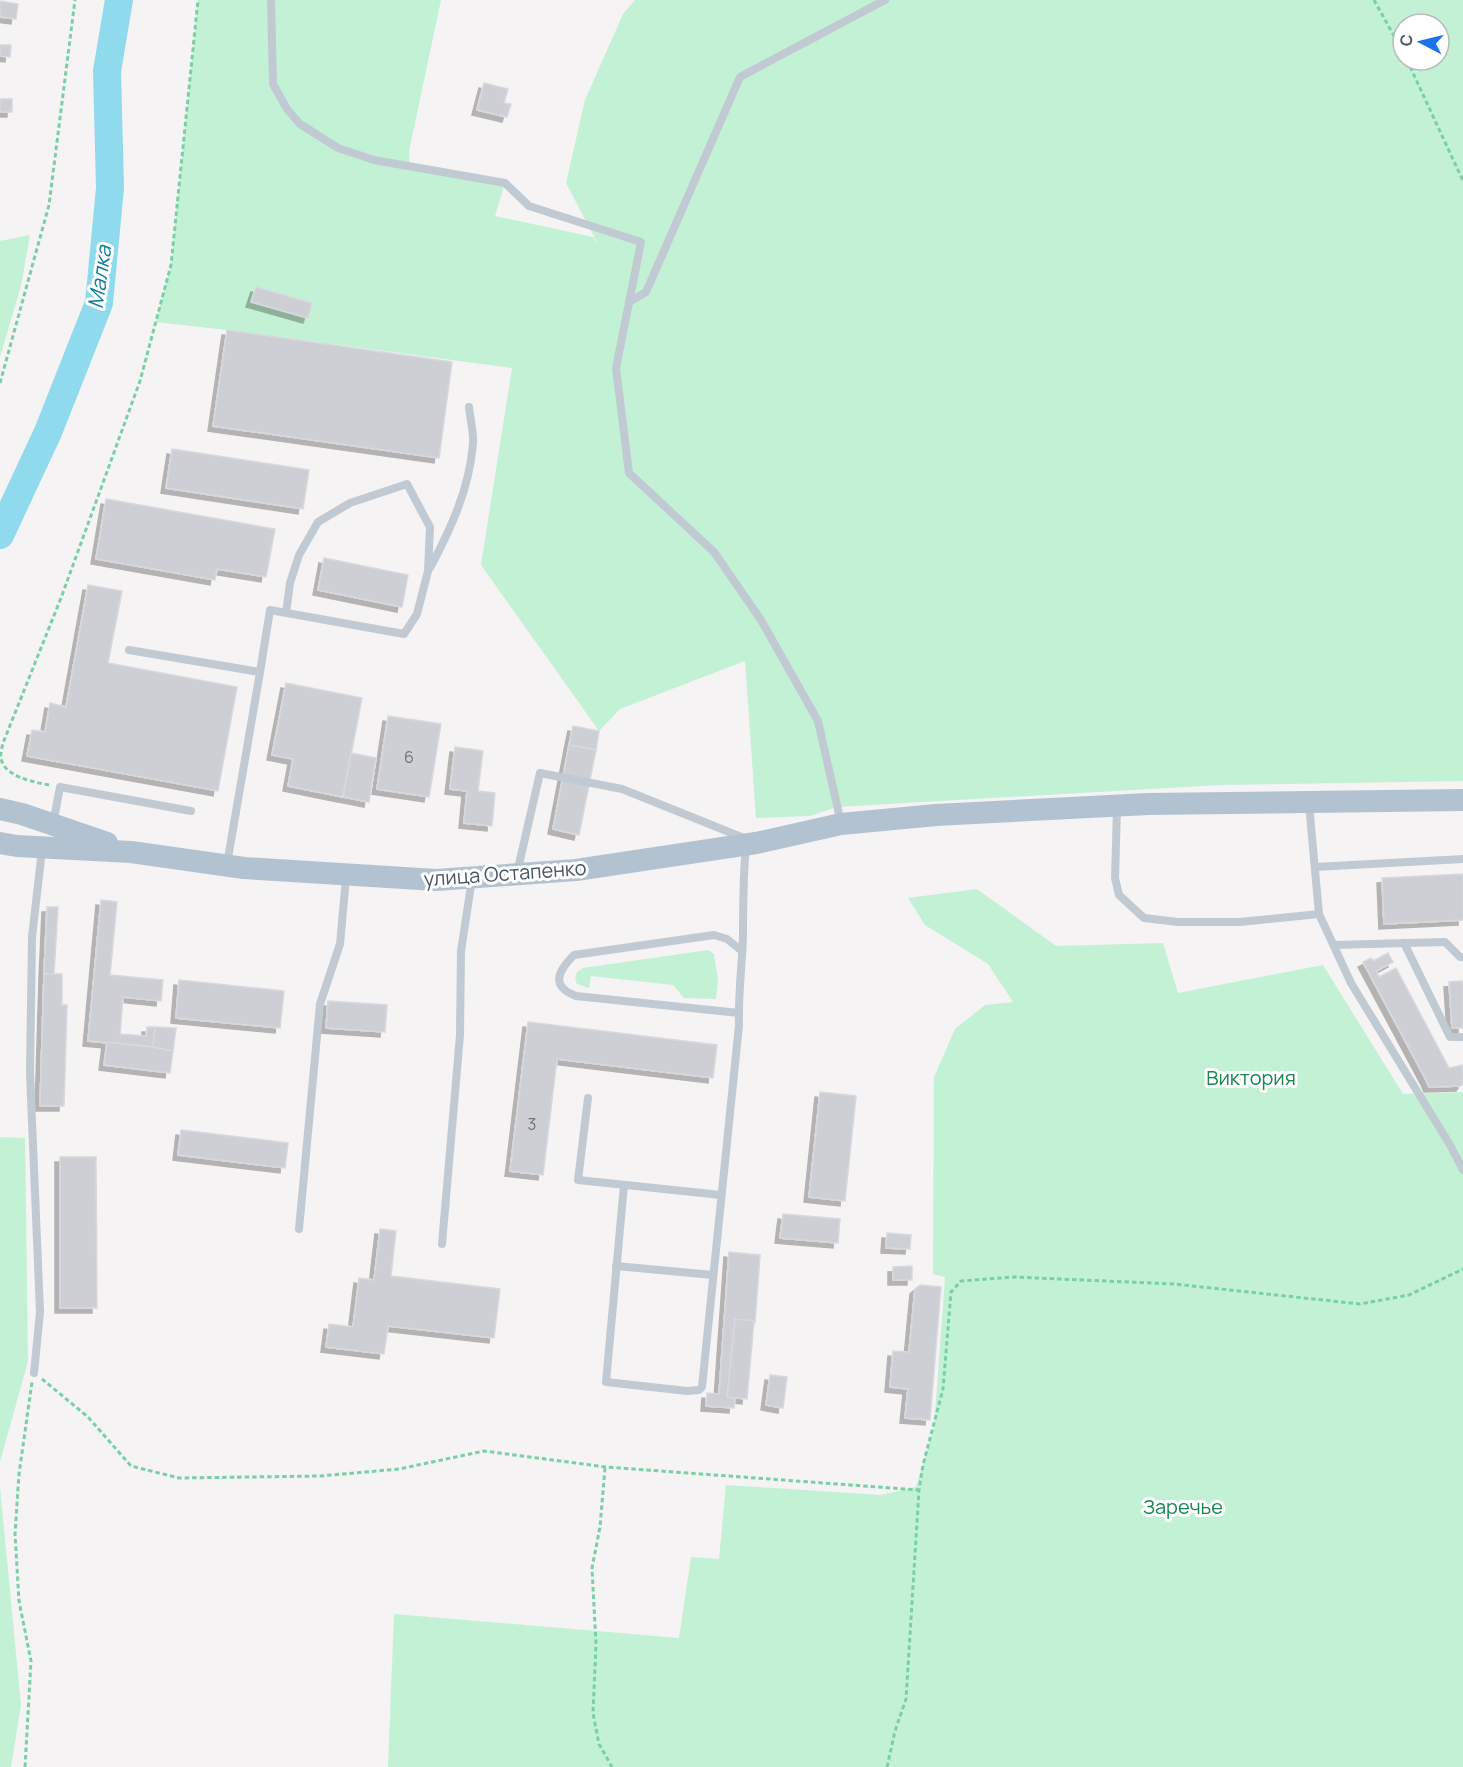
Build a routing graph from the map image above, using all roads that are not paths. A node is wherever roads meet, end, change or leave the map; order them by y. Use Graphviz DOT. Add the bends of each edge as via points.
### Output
graph roads {
  1 [pos="270,0"];
  2 [pos="885,0"];
  3 [pos="629,302"];
  4 [pos="469,407"];
  5 [pos="428,571"];
  6 [pos="286,613"];
  7 [pos="129,650"];
  8 [pos="260,672"];
  9 [pos="1463,800"];
  10 [pos="1308,802"];
  11 [pos="1117,805"];
  12 [pos="191,811"];
  13 [pos="11,812"];
  14 [pos="841,824"];
  15 [pos="53,825"];
  16 [pos="751,844"];
  17 [pos="9,845"];
  18 [pos="42,848"];
  19 [pos="131,852"];
  20 [pos="1463,859"];
  21 [pos="227,865"];
  22 [pos="1315,867"];
  23 [pos="346,874"];
  24 [pos="517,874"];
  25 [pos="472,878"];
  26 [pos="1319,914"];
  27 [pos="1404,943"];
  28 [pos="1334,945"];
  29 [pos="742,951"];
  30 [pos="1463,957"];
  31 [pos="739,1013"];
  32 [pos="1463,1037"];
  33 [pos="588,1098"];
  34 [pos="1463,1170"];
  35 [pos="624,1185"];
  36 [pos="722,1196"];
  37 [pos="299,1229"];
  38 [pos="442,1244"];
  39 [pos="616,1266"];
  40 [pos="713,1275"];
  41 [pos="34,1372"];
  1 -- 3 [label="lane" via="273,84 300,124 338,148 374,160 505,183 529,206 641,242"];
  2 -- 3 [label="lane" via="740,77 646,292"];
  3 -- 14 [label="lane" via="616,368 629,473 714,552 761,620 818,721"];
  4 -- 5 [label="lane" via="473,442 465,494 453,526"];
  5 -- 6 [label="lane" via="417,614 404,634"];
  5 -- 6 [label="lane" via="430,527 407,484 350,503 318,522 299,555"];
  6 -- 8 [label="lane" via="270,610"];
  7 -- 8 [label="lane"];
  8 -- 21 [label="lane"];
  9 -- 10 [label="main road, улица Остапенко"];
  10 -- 11 [label="main road, улица Остапенко"];
  10 -- 22 [label="lane"];
  11 -- 14 [label="main road, улица Остапенко"];
  11 -- 26 [label="lane" via="1115,878 1119,895 1144,918 1240,922"];
  12 -- 15 [label="lane" via="60,788"];
  13 -- 15 [label="main road, улица Остапенко"];
  14 -- 16 [label="main road, улица Остапенко"];
  15 -- 19 [label="main road, улица Остапенко"];
  16 -- 24 [label="main road, улица Остапенко" via="576,870"];
  16 -- 24 [label="lane" via="622,789 540,773"];
  16 -- 29 [label="lane" via="742,882"];
  17 -- 18 [label="main road, улица Остапенко"];
  18 -- 19 [label="main road, улица Остапенко"];
  18 -- 41 [label="lane" via="32,937 30,1073 40,1312"];
  19 -- 21 [label="main road, улица Остапенко"];
  20 -- 22 [label="lane"];
  21 -- 23 [label="main road, улица Остапенко"];
  22 -- 26 [label="lane"];
  23 -- 25 [label="main road, улица Остапенко" via="436,880"];
  23 -- 37 [label="lane" via="340,944 320,1004"];
  24 -- 25 [label="main road, улица Остапенко"];
  25 -- 38 [label="lane" via="461,951 460,1035"];
  26 -- 28 [label="lane"];
  27 -- 28 [label="lane"];
  27 -- 30 [label="lane" via="1445,942"];
  27 -- 32 [label="lane" via="1450,1037"];
  28 -- 34 [label="lane" via="1351,983"];
  29 -- 31 [label="lane"];
  29 -- 31 [label="lane" via="714,935 574,956 561,969 559,983 564,992 576,996"];
  31 -- 36 [label="lane"];
  33 -- 35 [label="lane" via="578,1180"];
  35 -- 36 [label="lane"];
  35 -- 39 [label="lane"];
  36 -- 40 [label="lane"];
  39 -- 40 [label="lane"];
  39 -- 40 [label="lane" via="606,1382 687,1391 702,1387"];
}
